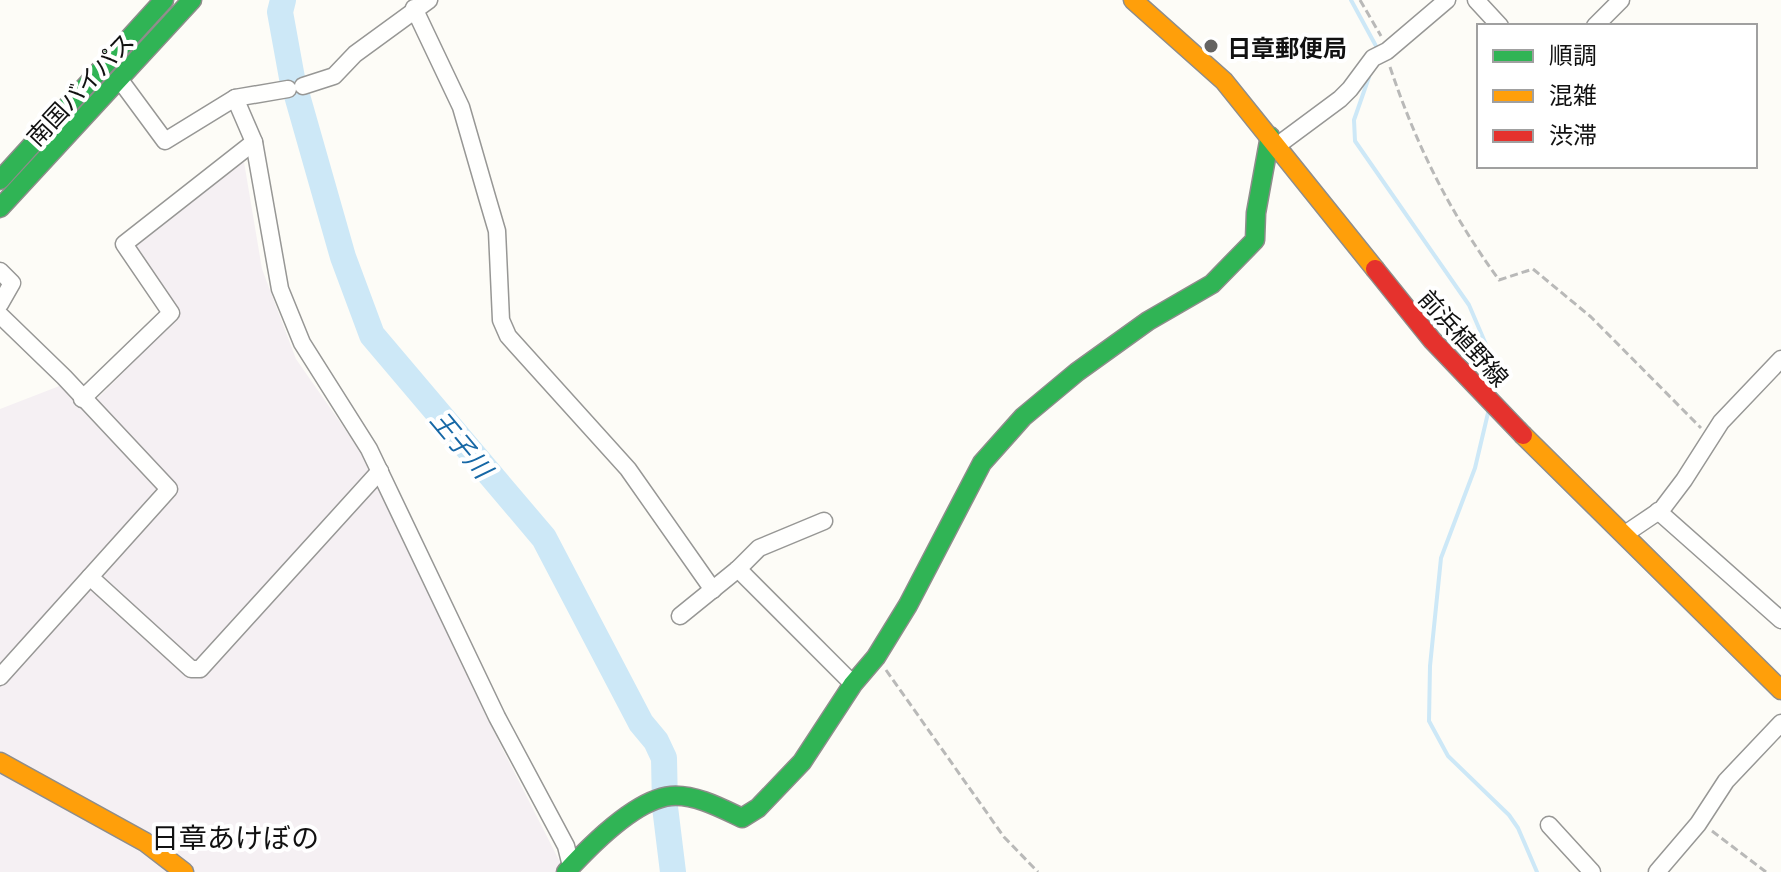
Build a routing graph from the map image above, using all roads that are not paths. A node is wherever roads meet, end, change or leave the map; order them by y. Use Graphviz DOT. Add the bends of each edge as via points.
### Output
graph roads {
  1 [pos="164,0"];
  2 [pos="192,0"];
  3 [pos="1133,0"];
  4 [pos="1447,0"];
  5 [pos="1476,0"];
  6 [pos="1621,0"];
  7 [pos="422,4"];
  8 [pos="1498,24"];
  9 [pos="1597,24"];
  10 [pos="120,80"];
  11 [pos="235,98"];
  12 [pos="1274,141"];
  13 [pos="254,142"];
  14 [pos="0,180"];
  15 [pos="0,208"];
  16 [pos="0,271"];
  17 [pos="0,304"];
  18 [pos="0,315"];
  19 [pos="1781,359"];
  20 [pos="82,399"];
  21 [pos="380,471"];
  22 [pos="1658,511"];
  23 [pos="824,521"];
  24 [pos="1625,534"];
  25 [pos="738,569"];
  26 [pos="90,577"];
  27 [pos="713,590"];
  28 [pos="680,616"];
  29 [pos="1781,620"];
  30 [pos="0,677"];
  31 [pos="853,684"];
  32 [pos="1781,690"];
  33 [pos="1781,723"];
  34 [pos="0,762"];
  35 [pos="1549,825"];
  36 [pos="570,870"];
  37 [pos="184,872"];
  38 [pos="1592,872"];
  39 [pos="1657,872"];
  1 -- 14 [label="main road, 南国バイパス"];
  2 -- 10 [label="main road, 南国バイパス"];
  3 -- 12 [label="main road, 前浜植野線" via="1224,81"];
  4 -- 12 [label="street" via="1373,58 1340,99"];
  5 -- 8 [label="street"];
  6 -- 9 [label="street"];
  7 -- 11 [label="street" via="334,76"];
  7 -- 27 [label="street" via="461,107 497,231 501,320 508,336 628,469"];
  10 -- 11 [label="street" via="165,141"];
  10 -- 15 [label="main road, 南国バイパス"];
  11 -- 13 [label="street"];
  12 -- 24 [label="main road, 前浜植野線" via="1432,340"];
  12 -- 31 [label="main road" via="1256,213 1255,240 1212,284 1148,321 1023,417 982,463 908,605"];
  13 -- 20 [label="street" via="124,244 171,313"];
  13 -- 21 [label="street" via="280,289 302,343"];
  16 -- 17 [label="street" via="12,283"];
  18 -- 20 [label="street"];
  19 -- 22 [label="street" via="1710,436"];
  20 -- 26 [label="street" via="169,489"];
  21 -- 26 [label="street" via="200,669 191,669"];
  21 -- 36 [label="street" via="497,717 566,846"];
  22 -- 24 [label="street"];
  22 -- 29 [label="street"];
  23 -- 25 [label="street" via="766,544"];
  24 -- 32 [label="main road, 前浜植野線"];
  25 -- 27 [label="street"];
  25 -- 31 [label="street"];
  26 -- 30 [label="street"];
  27 -- 28 [label="street"];
  31 -- 36 [label="main road" via="802,762 750,815 742,818 666,796 624,819"];
  33 -- 39 [label="street" via="1726,781 1700,822"];
  34 -- 37 [label="main road" via="145,842"];
  35 -- 38 [label="street"];
}
